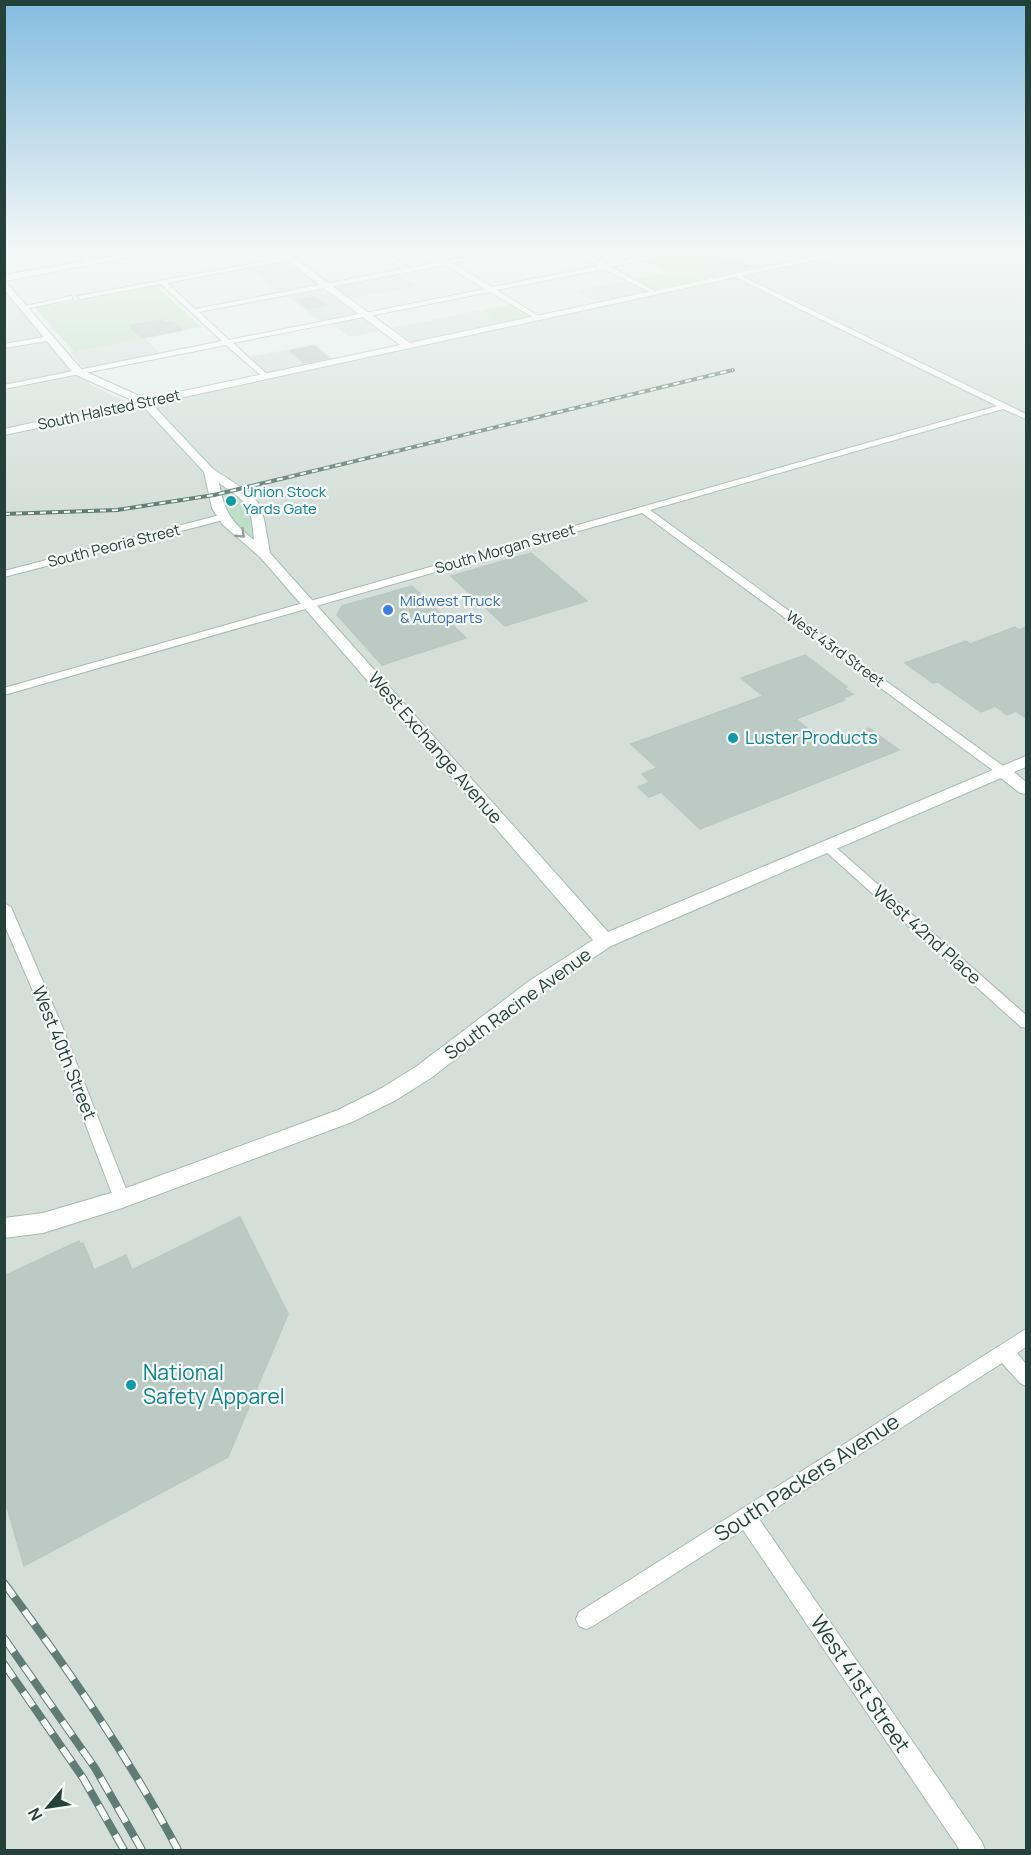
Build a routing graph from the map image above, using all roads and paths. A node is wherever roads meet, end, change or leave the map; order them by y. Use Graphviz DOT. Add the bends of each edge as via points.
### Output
graph roads {
  1 [pos="50,338"];
  2 [pos="47,339"];
  3 [pos="223,339"];
  4 [pos="244,339"];
  5 [pos="398,339"];
  6 [pos="443,339"];
  7 [pos="866,339"];
  8 [pos="227,342"];
  9 [pos="4,346"];
  10 [pos="408,346"];
  11 [pos="78,372"];
  12 [pos="265,377"];
  13 [pos="108,386"];
  14 [pos="4,387"];
  15 [pos="145,402"];
  16 [pos="1005,406"];
  17 [pos="120,407"];
  18 [pos="1026,417"];
  19 [pos="4,432"];
  20 [pos="209,471"];
  21 [pos="643,509"];
  22 [pos="224,517"];
  23 [pos="264,555"];
  24 [pos="4,574"];
  25 [pos="309,606"];
  26 [pos="4,692"];
  27 [pos="1026,761"];
  28 [pos="1002,771"];
  29 [pos="1026,789"];
  30 [pos="828,847"];
  31 [pos="4,906"];
  32 [pos="605,941"];
  33 [pos="1026,1023"];
  34 [pos="122,1200"];
  35 [pos="4,1228"];
  36 [pos="1026,1337"];
  37 [pos="1004,1352"];
  38 [pos="1026,1377"];
  39 [pos="746,1517"];
  40 [pos="586,1619"];
  41 [pos="974,1851"];
  1 -- 11 [label="street"];
  2 -- 9 [label="street"];
  3 -- 8 [label="street"];
  4 -- 8 [label="street"];
  5 -- 10 [label="street"];
  6 -- 10 [label="street, South Halsted Street"];
  7 -- 16 [label="street"];
  8 -- 11 [label="street"];
  8 -- 12 [label="street"];
  10 -- 12 [label="street, South Halsted Street"];
  11 -- 13 [label="street"];
  11 -- 14 [label="street"];
  12 -- 15 [label="street, South Halsted Street"];
  13 -- 15 [label="street"];
  13 -- 17 [label="street" via="118,397"];
  15 -- 17 [label="street, South Halsted Street"];
  15 -- 20 [label="street, West Exchange Avenue"];
  16 -- 18 [label="street"];
  16 -- 21 [label="street, South Morgan Street"];
  17 -- 19 [label="street, South Halsted Street"];
  20 -- 22 [label="street, West Exchange Avenue"];
  20 -- 23 [label="street, West Exchange Avenue" via="254,506"];
  21 -- 25 [label="street, South Morgan Street"];
  21 -- 28 [label="street, West 43rd Street"];
  22 -- 23 [label="street, West Exchange Avenue, one-way"];
  22 -- 24 [label="street, South Peoria Street"];
  23 -- 25 [label="street, West Exchange Avenue"];
  25 -- 26 [label="street, South Morgan Street"];
  25 -- 32 [label="street, West Exchange Avenue"];
  27 -- 28 [label="street, South Racine Avenue"];
  28 -- 29 [label="street, West 43rd Street"];
  28 -- 30 [label="street, South Racine Avenue"];
  30 -- 32 [label="street, South Racine Avenue"];
  30 -- 33 [label="street, West 42nd Place"];
  31 -- 34 [label="street, West 40th Street"];
  32 -- 34 [label="street, South Racine Avenue" via="543,981 389,1094 345,1116"];
  34 -- 35 [label="street, South Racine Avenue" via="43,1223"];
  36 -- 37 [label="street, South Packers Avenue"];
  37 -- 38 [label="street"];
  37 -- 39 [label="street, South Packers Avenue"];
  39 -- 40 [label="street, South Packers Avenue"];
  39 -- 41 [label="street, West 41st Street"];
}
